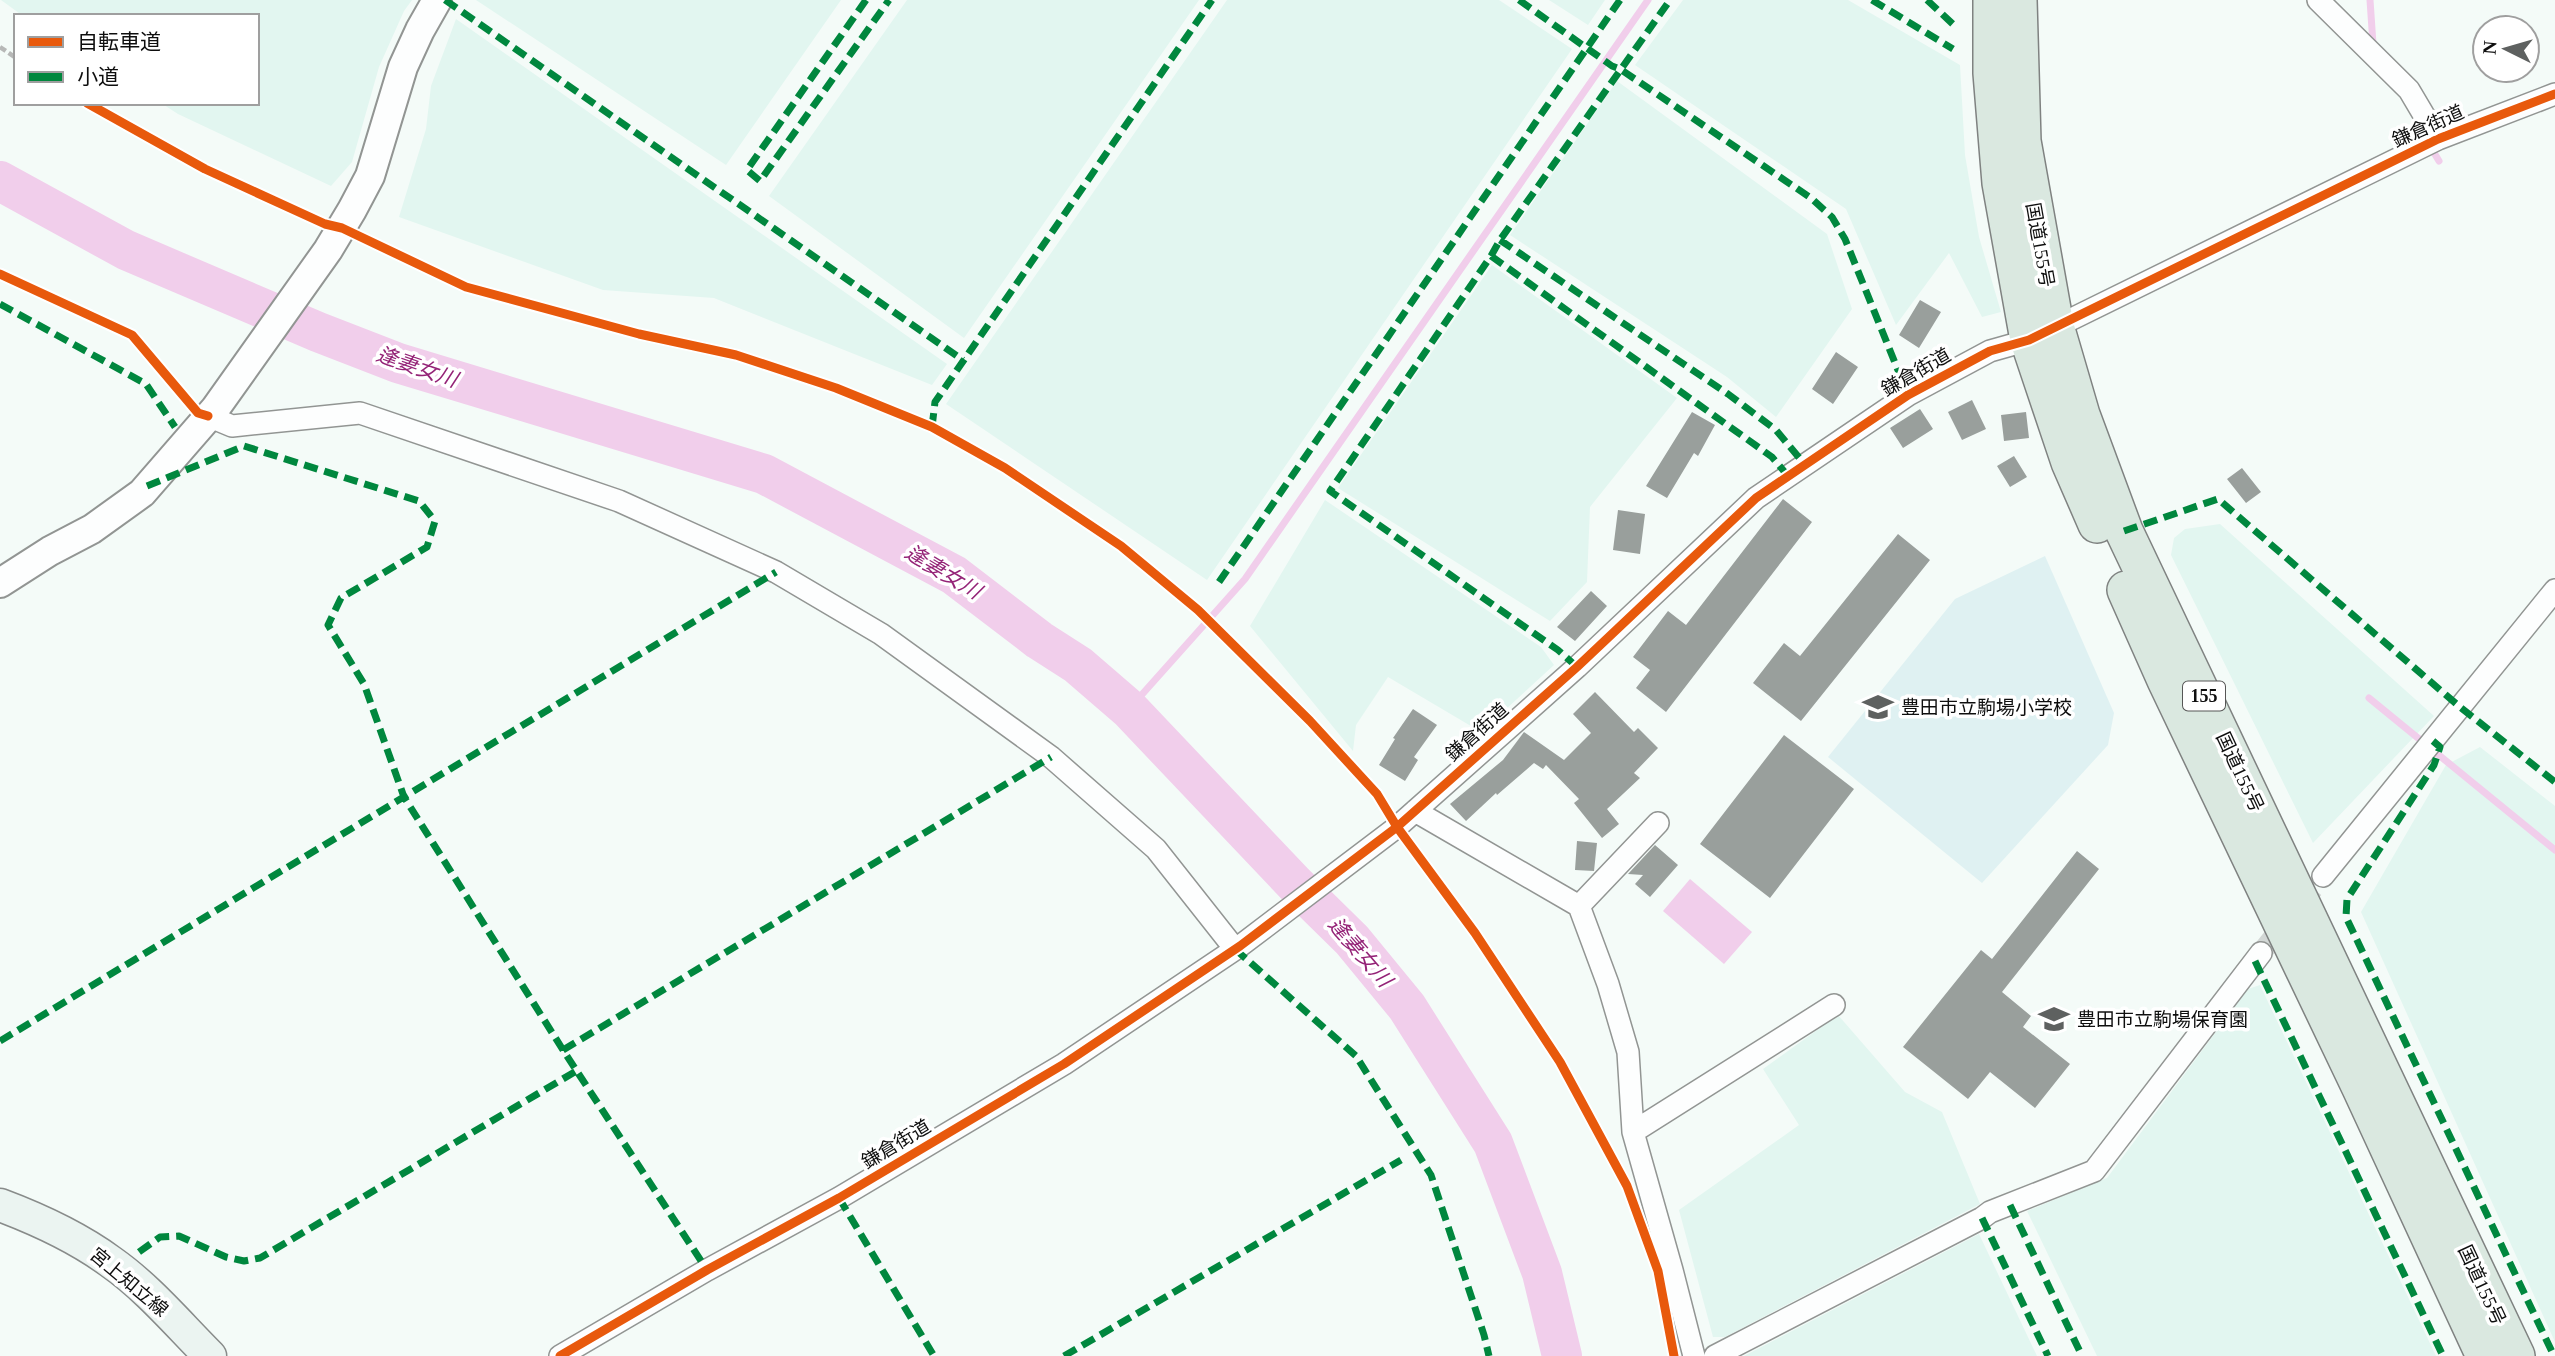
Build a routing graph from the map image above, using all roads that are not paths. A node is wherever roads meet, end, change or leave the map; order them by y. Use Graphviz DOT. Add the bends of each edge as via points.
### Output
graph roads {
  1 [pos="437,0"];
  2 [pos="1992,0"];
  3 [pos="2018,0"];
  4 [pos="2318,0"];
  5 [pos="2555,94"];
  6 [pos="2438,139"];
  7 [pos="2042,333"];
  8 [pos="212,413"];
  9 [pos="0,583"];
  10 [pos="2555,590"];
  11 [pos="1415,811"];
  12 [pos="1658,823"];
  13 [pos="2323,876"];
  14 [pos="1579,906"];
  15 [pos="1238,948"];
  16 [pos="2261,953"];
  17 [pos="1834,1005"];
  18 [pos="1633,1132"];
  19 [pos="0,1205"];
  20 [pos="210,1356"];
  21 [pos="560,1356"];
  22 [pos="1694,1356"];
  23 [pos="1715,1356"];
  24 [pos="2484,1356"];
  25 [pos="2516,1356"];
  1 -- 8 [label="street" via="403,67 370,176 335,239"];
  2 -- 7 [label="highway, 国道155号 / 155" via="1992,73 2001,183"];
  3 -- 7 [label="highway, 国道155号 / 155" via="2022,141"];
  4 -- 6 [label="street" via="2409,90"];
  5 -- 6 [label="street, 鎌倉街道"];
  6 -- 7 [label="street, 鎌倉街道"];
  7 -- 11 [label="street, 鎌倉街道" via="1990,351 1908,395 1756,498"];
  7 -- 24 [label="highway, 国道155号 / 155" via="2070,462 2161,668"];
  7 -- 25 [label="highway, 国道155号 / 155" via="2081,415 2124,531"];
  8 -- 9 [label="street" via="142,493 92,529"];
  8 -- 15 [label="street" via="232,426 360,413 619,501 776,572 881,634 1051,757 1156,849"];
  10 -- 13 [label="street"];
  11 -- 14 [label="street"];
  11 -- 15 [label="street, 鎌倉街道"];
  12 -- 14 [label="street"];
  14 -- 18 [label="street" via="1628,1052"];
  15 -- 21 [label="street, 鎌倉街道" via="1064,1064"];
  16 -- 23 [label="street" via="2094,1171 1996,1209"];
  17 -- 18 [label="street"];
  18 -- 22 [label="street"];
  19 -- 20 [label="main road, 宮上知立線" via="51,1225 113,1263"];
}
